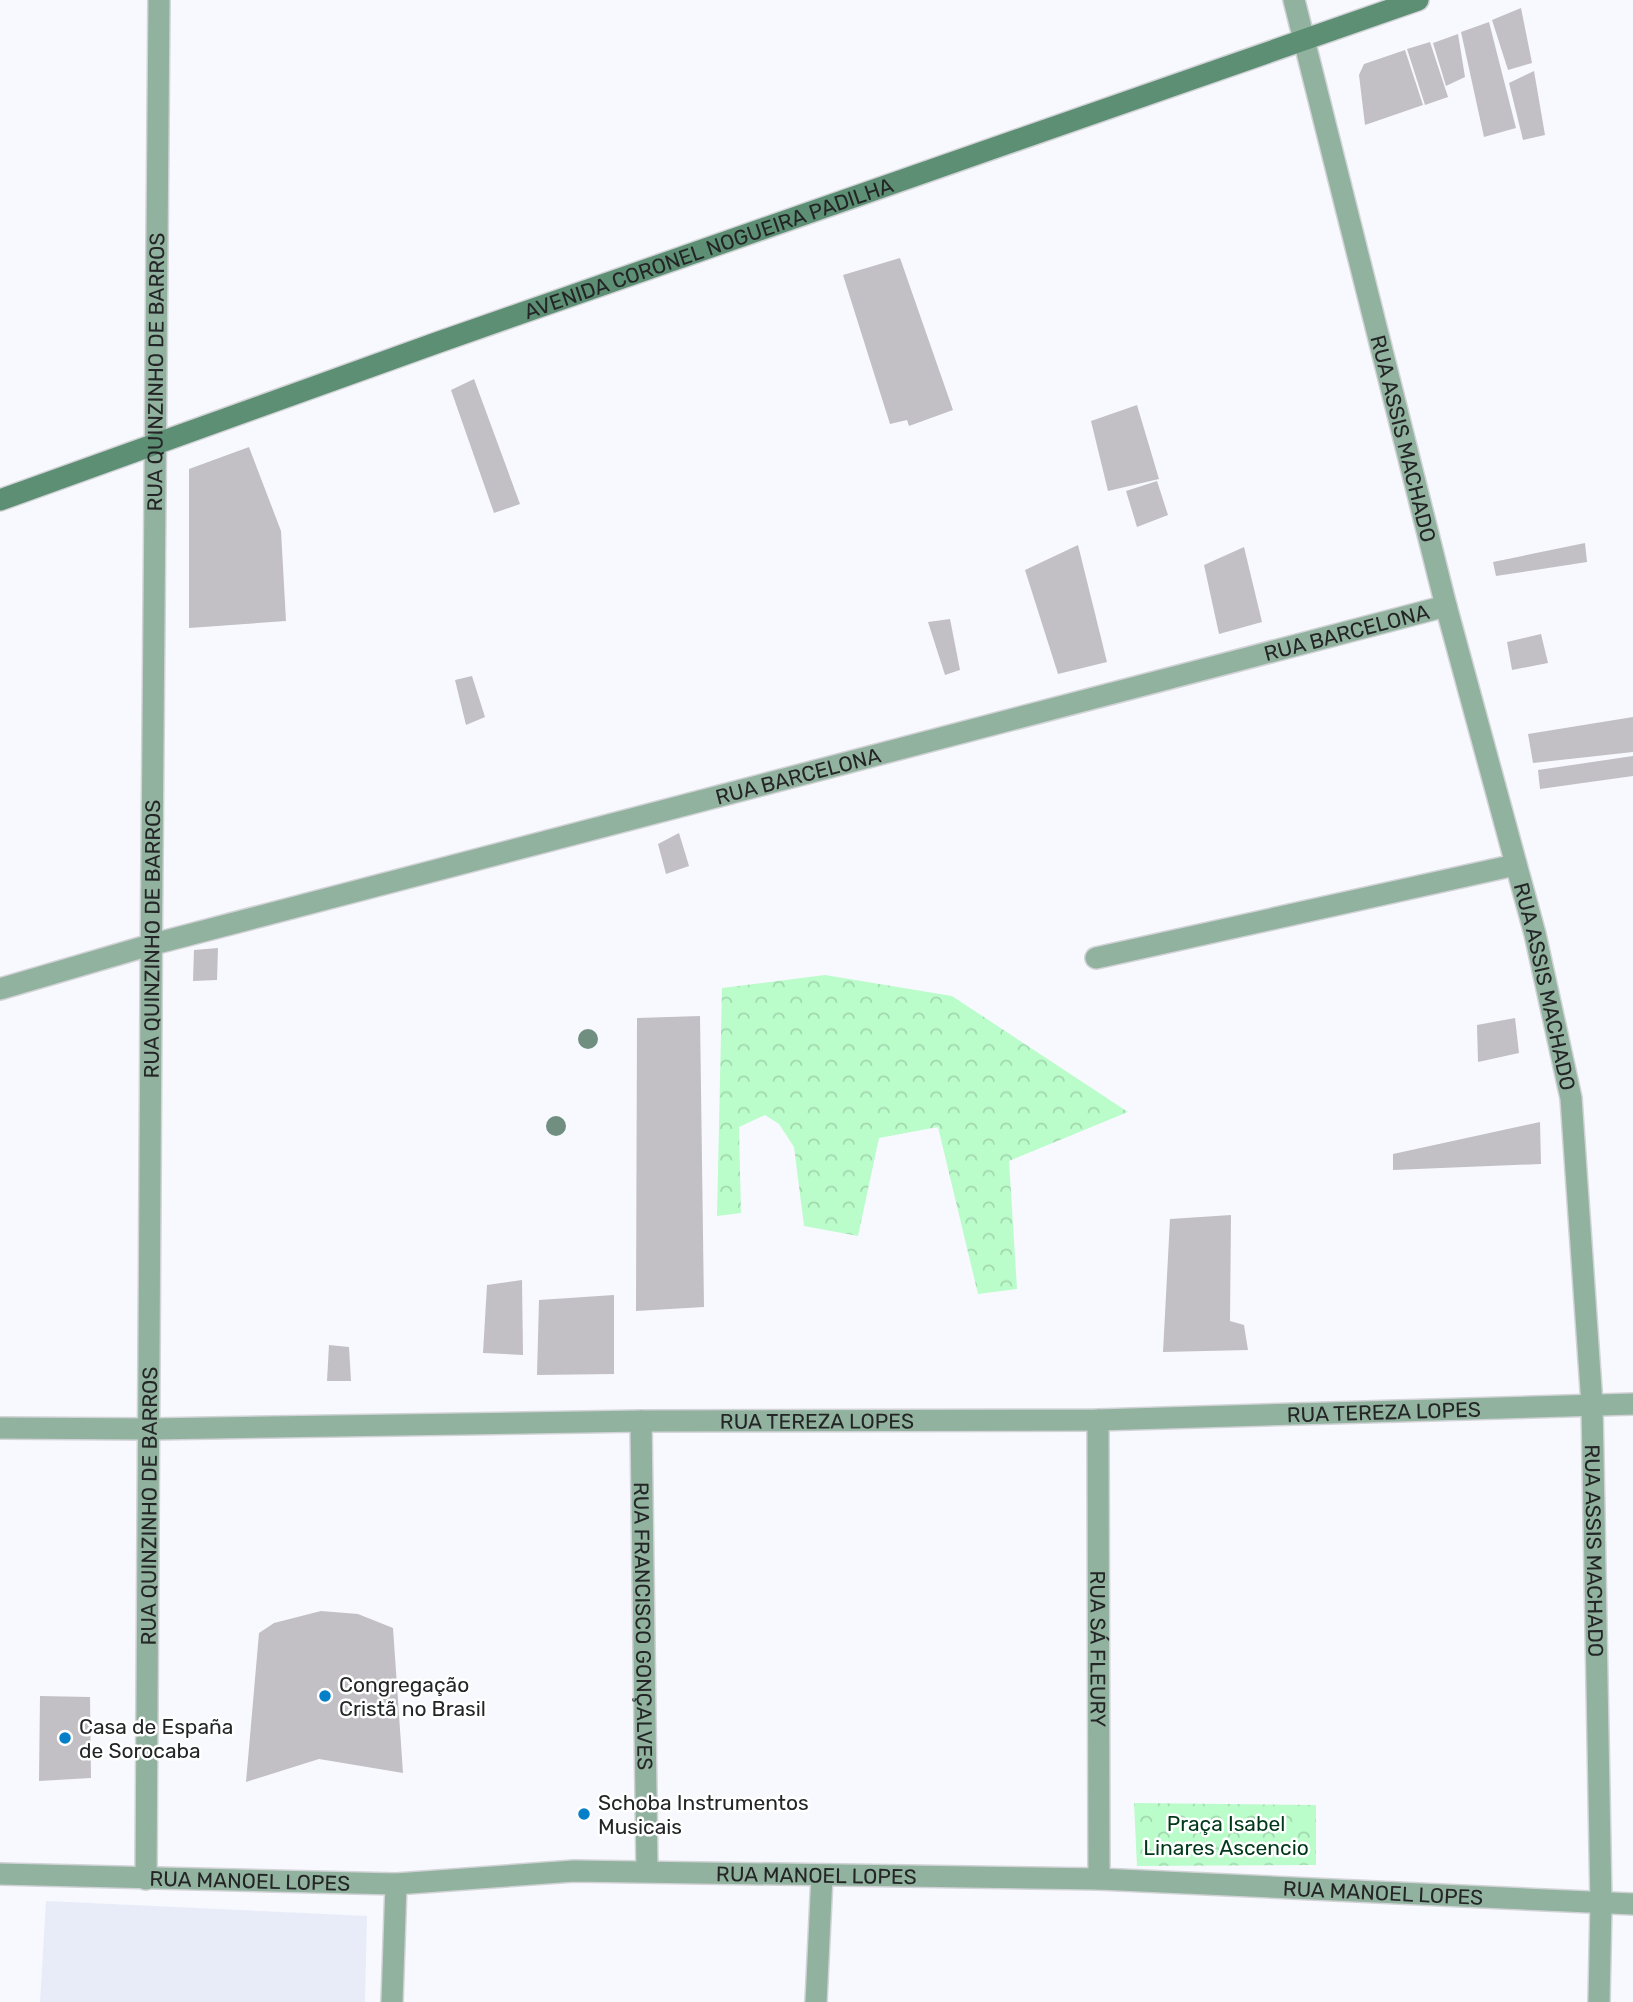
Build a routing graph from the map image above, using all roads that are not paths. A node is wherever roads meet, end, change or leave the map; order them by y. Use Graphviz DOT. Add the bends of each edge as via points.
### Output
graph roads {
  1 [pos="159,0"];
  2 [pos="1294,0"];
  3 [pos="1418,0"];
  4 [pos="1305,40"];
  5 [pos="154,447"];
  6 [pos="0,500"];
  7 [pos="1446,606"];
  8 [pos="1515,865"];
  9 [pos="150,945"];
  10 [pos="1096,958"];
  11 [pos="0,989"];
  12 [pos="1591,1404"];
  13 [pos="1633,1404"];
  14 [pos="1098,1420"];
  15 [pos="641,1421"];
  16 [pos="0,1428"];
  17 [pos="151,1429"];
  18 [pos="647,1871"];
  19 [pos="0,1874"];
  20 [pos="822,1876"];
  21 [pos="146,1879"];
  22 [pos="1098,1879"];
  23 [pos="396,1884"];
  24 [pos="1601,1904"];
  25 [pos="1633,1904"];
  26 [pos="392,2002"];
  27 [pos="816,2002"];
  28 [pos="1600,2002"];
  1 -- 5 [label="street, RUA QUINZINHO DE BARROS"];
  2 -- 4 [label="street, RUA ASSIS MACHADO"];
  3 -- 4 [label="main road, AVENIDA CORONEL NOGUEIRA PADILHA"];
  4 -- 5 [label="main road, AVENIDA CORONEL NOGUEIRA PADILHA" via="439,342"];
  4 -- 7 [label="street, RUA ASSIS MACHADO"];
  5 -- 6 [label="main road, AVENIDA CORONEL NOGUEIRA PADILHA"];
  5 -- 9 [label="street, RUA QUINZINHO DE BARROS"];
  7 -- 8 [label="street, RUA ASSIS MACHADO"];
  7 -- 9 [label="street, RUA BARCELONA"];
  8 -- 10 [label="street"];
  8 -- 12 [label="street, RUA ASSIS MACHADO" via="1571,1098"];
  9 -- 11 [label="street, RUA BARCELONA"];
  9 -- 17 [label="street, RUA QUINZINHO DE BARROS"];
  12 -- 13 [label="street, RUA TEREZA LOPES"];
  12 -- 14 [label="street, RUA TEREZA LOPES"];
  12 -- 24 [label="street, RUA ASSIS MACHADO"];
  14 -- 15 [label="street, RUA TEREZA LOPES"];
  14 -- 22 [label="street, RUA SÁ FLEURY"];
  15 -- 17 [label="street, RUA TEREZA LOPES"];
  15 -- 18 [label="street, RUA FRANCISCO GONÇALVES"];
  16 -- 17 [label="street, RUA TEREZA LOPES"];
  17 -- 21 [label="street, RUA QUINZINHO DE BARROS"];
  18 -- 20 [label="street, RUA MANOEL LOPES"];
  18 -- 23 [label="street, RUA MANOEL LOPES" via="574,1871"];
  19 -- 21 [label="street, RUA MANOEL LOPES"];
  20 -- 22 [label="street, RUA MANOEL LOPES"];
  20 -- 27 [label="street"];
  21 -- 23 [label="street, RUA MANOEL LOPES"];
  22 -- 24 [label="street, RUA MANOEL LOPES"];
  23 -- 26 [label="street"];
  24 -- 25 [label="street, RUA MANOEL LOPES"];
  24 -- 28 [label="street, RUA ASSIS MACHADO"];
}
